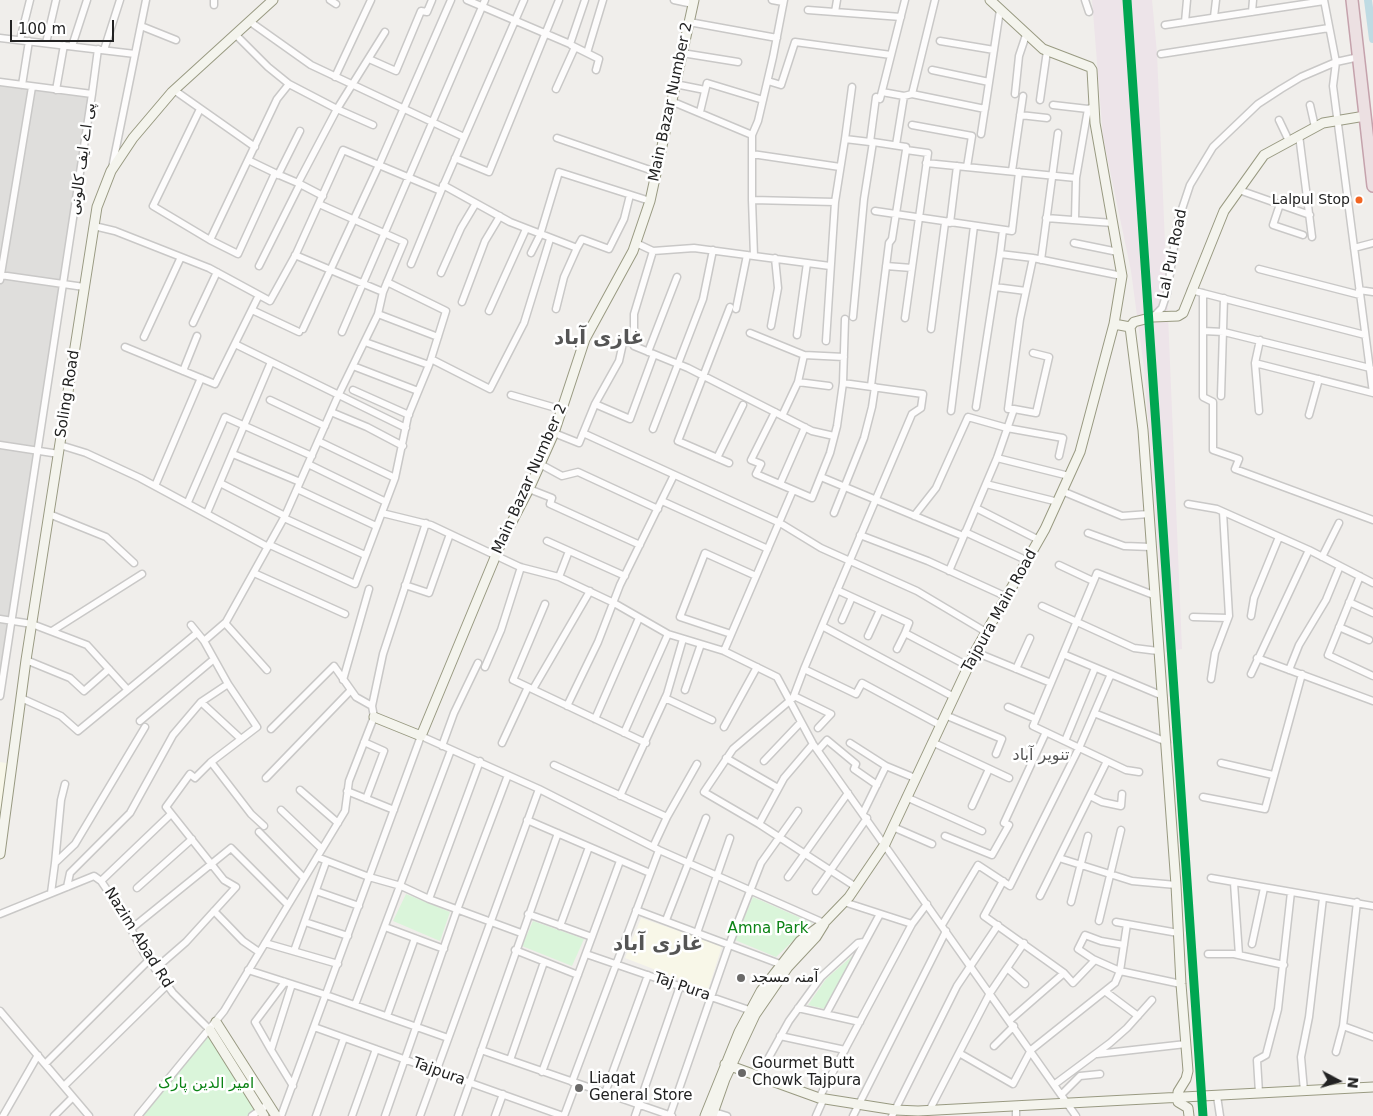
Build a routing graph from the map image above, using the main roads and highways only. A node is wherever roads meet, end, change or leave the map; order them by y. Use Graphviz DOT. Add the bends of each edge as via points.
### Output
graph roads {
  1 [pos="1352,0"];
  2 [pos="1373,186"];
  1 -- 2 [label="highway"];
}
